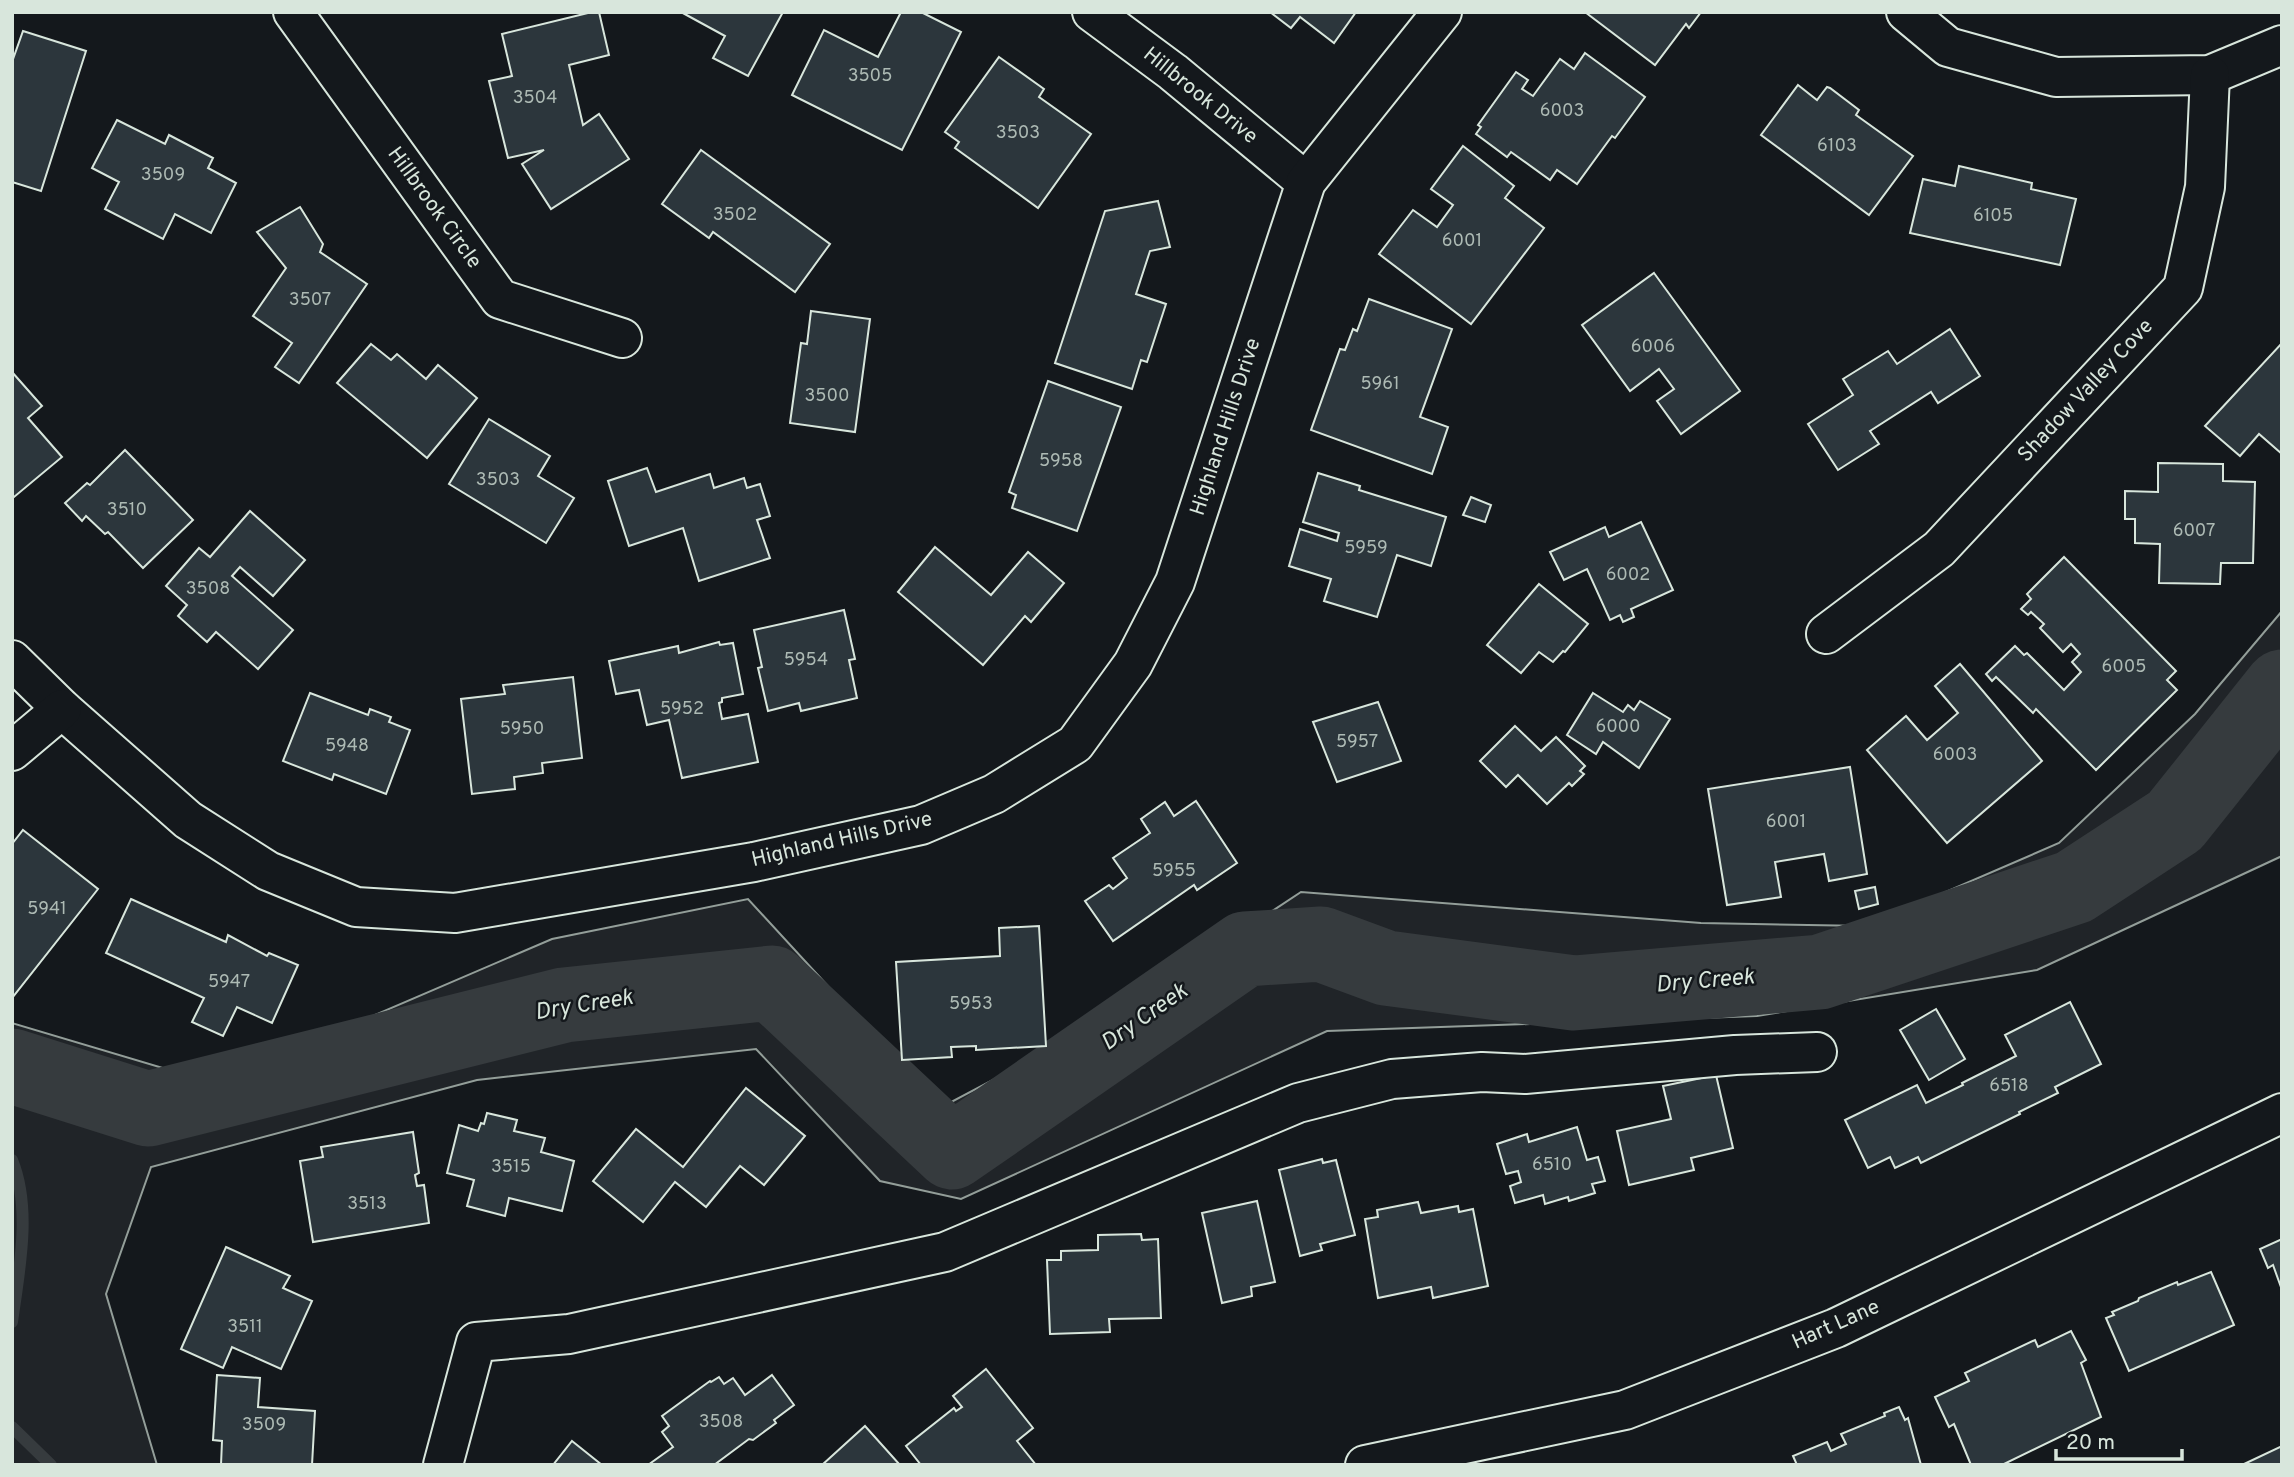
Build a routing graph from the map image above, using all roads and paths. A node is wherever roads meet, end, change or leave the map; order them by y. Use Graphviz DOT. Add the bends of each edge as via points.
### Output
graph roads {
  1 [pos="293,12"];
  2 [pos="1093,12"];
  3 [pos="1442,12"];
  4 [pos="1906,12"];
  5 [pos="2282,45"];
  6 [pos="2210,75"];
  7 [pos="1306,182"];
  8 [pos="622,338"];
  9 [pos="1826,634"];
  10 [pos="12,660"];
  11 [pos="62,709"];
  12 [pos="12,751"];
  13 [pos="1817,1052"];
  14 [pos="2282,1113"];
  15 [pos="443,1465"];
  16 [pos="1365,1465"];
  1 -- 8 [label="street, Hillbrook Circle" via="500,299"];
  2 -- 7 [label="street, Hillbrook Drive"];
  3 -- 7 [label="street, Highland Hills Drive"];
  4 -- 6 [label="street" via="1948,47 2056,77"];
  5 -- 6 [label="street"];
  6 -- 9 [label="street, Shadow Valley Cove" via="2205,187 2183,288 1939,549"];
  7 -- 11 [label="street, Highland Hills Drive" via="1175,582 1133,664 1075,744 994,794 920,825 754,862 455,913 356,907 268,871 188,820"];
  10 -- 11 [label="street, Highland Hills Drive"];
  11 -- 12 [label="street"];
  13 -- 15 [label="street" via="1392,1079 1298,1103 945,1252 569,1334 476,1342"];
  14 -- 16 [label="street, Hart Lane" via="1836,1328 1625,1410"];
}
